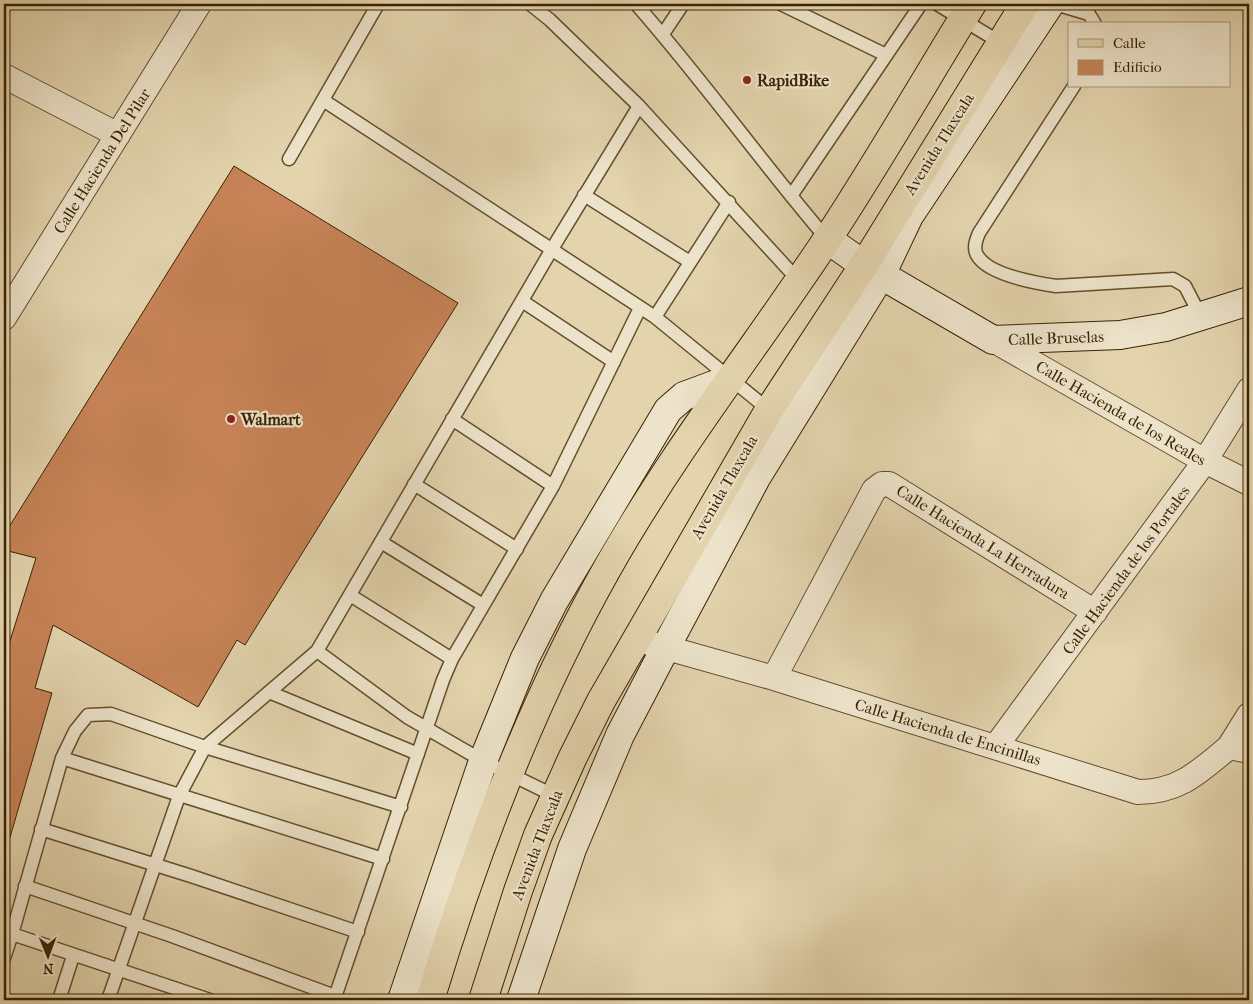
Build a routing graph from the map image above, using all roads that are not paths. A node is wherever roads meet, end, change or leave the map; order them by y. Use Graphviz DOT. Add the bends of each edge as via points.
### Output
graph roads {
  1 [pos="199,4"];
  2 [pos="378,4"];
  3 [pos="530,4"];
  4 [pos="636,4"];
  5 [pos="683,4"];
  6 [pos="781,4"];
  7 [pos="921,4"];
  8 [pos="937,4"];
  9 [pos="1026,4"];
  10 [pos="1050,4"];
  11 [pos="1055,4"];
  12 [pos="967,12"];
  13 [pos="1094,22"];
  14 [pos="663,34"];
  15 [pos="1001,43"];
  16 [pos="886,55"];
  17 [pos="4,76"];
  18 [pos="1073,88"];
  19 [pos="323,100"];
  20 [pos="639,106"];
  21 [pos="118,135"];
  22 [pos="290,159"];
  23 [pos="584,196"];
  24 [pos="790,196"];
  25 [pos="729,202"];
  26 [pos="827,238"];
  27 [pos="552,249"];
  28 [pos="690,262"];
  29 [pos="873,270"];
  30 [pos="798,280"];
  31 [pos="522,300"];
  32 [pos="1249,301"];
  33 [pos="8,305"];
  34 [pos="640,308"];
  35 [pos="655,317"];
  36 [pos="1201,317"];
  37 [pos="993,340"];
  38 [pos="614,362"];
  39 [pos="730,379"];
  40 [pos="1249,390"];
  41 [pos="768,410"];
  42 [pos="452,420"];
  43 [pos="1205,461"];
  44 [pos="1249,483"];
  45 [pos="414,484"];
  46 [pos="553,486"];
  47 [pos="381,542"];
  48 [pos="517,549"];
  49 [pos="350,595"];
  50 [pos="483,605"];
  51 [pos="1095,612"];
  52 [pos="636,639"];
  53 [pos="666,647"];
  54 [pos="317,651"];
  55 [pos="452,659"];
  56 [pos="774,678"];
  57 [pos="269,692"];
  58 [pos="1249,715"];
  59 [pos="427,728"];
  60 [pos="996,746"];
  61 [pos="205,747"];
  62 [pos="1239,749"];
  63 [pos="418,754"];
  64 [pos="62,758"];
  65 [pos="484,761"];
  66 [pos="510,774"];
  67 [pos="179,796"];
  68 [pos="554,796"];
  69 [pos="401,807"];
  70 [pos="42,829"];
  71 [pos="383,859"];
  72 [pos="156,865"];
  73 [pos="25,886"];
  74 [pos="134,923"];
  75 [pos="358,932"];
  76 [pos="12,934"];
  77 [pos="73,956"];
  78 [pos="4,958"];
  79 [pos="117,970"];
  80 [pos="334,998"];
  81 [pos="59,1000"];
  82 [pos="108,1000"];
  83 [pos="210,1000"];
  84 [pos="402,1000"];
  85 [pos="430,1000"];
  86 [pos="483,1000"];
  87 [pos="521,1000"];
  1 -- 21 [label="street, Calle Hacienda Del Pilar"];
  2 -- 19 [label="lane"];
  3 -- 20 [label="lane"];
  4 -- 14 [label="lane"];
  5 -- 14 [label="lane"];
  6 -- 16 [label="lane"];
  7 -- 16 [label="lane"];
  8 -- 12 [label="lane"];
  9 -- 15 [label="main road, Avenida Tlaxcala"];
  10 -- 29 [label="street, Avenida Tlaxcala"];
  11 -- 13 [label="lane" via="1089,14"];
  12 -- 15 [label="lane"];
  12 -- 26 [label="main road"];
  14 -- 24 [label="lane"];
  15 -- 29 [label="main road, Avenida Tlaxcala"];
  16 -- 24 [label="lane"];
  17 -- 21 [label="street"];
  18 -- 36 [label="lane" via="979,233 975,250 977,256 1004,274 1048,284 1075,286 1173,279 1184,286"];
  19 -- 22 [label="lane"];
  19 -- 27 [label="lane"];
  20 -- 23 [label="lane"];
  20 -- 25 [label="lane"];
  21 -- 33 [label="street, Calle Hacienda Del Pilar"];
  23 -- 27 [label="lane"];
  23 -- 28 [label="lane"];
  24 -- 26 [label="lane"];
  25 -- 28 [label="lane"];
  25 -- 30 [label="lane"];
  26 -- 29 [label="street, Calle Bruselas"];
  26 -- 30 [label="main road"];
  27 -- 31 [label="lane"];
  27 -- 34 [label="lane"];
  28 -- 35 [label="lane"];
  29 -- 37 [label="street, Calle Bruselas"];
  29 -- 41 [label="main road, Avenida Tlaxcala"];
  29 -- 53 [label="street, Avenida Tlaxcala"];
  30 -- 39 [label="main road"];
  31 -- 38 [label="lane"];
  31 -- 42 [label="lane"];
  32 -- 36 [label="street, Calle Bruselas"];
  34 -- 35 [label="lane"];
  34 -- 38 [label="lane"];
  35 -- 39 [label="lane"];
  36 -- 37 [label="street, Calle Bruselas" via="1120,335"];
  37 -- 43 [label="street, Calle Hacienda de los Reales"];
  38 -- 46 [label="lane"];
  39 -- 41 [label="lane"];
  39 -- 65 [label="street" via="684,396 675,402 659,424 554,600 525,658"];
  39 -- 66 [label="main road" via="608,567 570,640"];
  40 -- 43 [label="street, Calle Hacienda de los Portales"];
  41 -- 52 [label="main road, Avenida Tlaxcala"];
  42 -- 45 [label="lane"];
  42 -- 46 [label="lane"];
  43 -- 44 [label="street, Calle Hacienda de los Reales"];
  43 -- 51 [label="street, Calle Hacienda de los Portales"];
  45 -- 47 [label="lane"];
  45 -- 48 [label="lane"];
  46 -- 48 [label="lane"];
  47 -- 49 [label="lane"];
  47 -- 50 [label="lane"];
  48 -- 50 [label="lane"];
  49 -- 54 [label="lane"];
  49 -- 55 [label="lane"];
  50 -- 55 [label="lane"];
  51 -- 56 [label="street, Calle Hacienda La Herradura" via="889,484 882,484 874,490"];
  51 -- 60 [label="street, Calle Hacienda de los Portales"];
  52 -- 53 [label="street, Calle Hacienda de Encinillas"];
  52 -- 68 [label="main road, Avenida Tlaxcala"];
  53 -- 56 [label="street, Calle Hacienda de Encinillas"];
  53 -- 87 [label="street, Avenida Tlaxcala" via="620,735 575,840"];
  54 -- 57 [label="lane"];
  54 -- 59 [label="lane"];
  55 -- 59 [label="lane"];
  56 -- 60 [label="street, Calle Hacienda de Encinillas"];
  57 -- 61 [label="lane"];
  57 -- 63 [label="lane"];
  58 -- 62 [label="street, Calle Hacienda de Encinillas"];
  59 -- 63 [label="lane"];
  59 -- 65 [label="lane"];
  60 -- 62 [label="street, Calle Hacienda de Encinillas" via="1138,792 1158,792 1178,786"];
  61 -- 64 [label="lane" via="111,714 88,715"];
  61 -- 67 [label="lane"];
  61 -- 69 [label="lane"];
  63 -- 69 [label="lane"];
  64 -- 67 [label="lane"];
  64 -- 70 [label="lane"];
  65 -- 66 [label="lane"];
  65 -- 84 [label="street"];
  66 -- 68 [label="lane"];
  66 -- 85 [label="main road" via="471,870"];
  67 -- 71 [label="lane"];
  67 -- 72 [label="lane"];
  68 -- 86 [label="main road, Avenida Tlaxcala" via="518,891"];
  69 -- 71 [label="lane"];
  70 -- 72 [label="lane"];
  70 -- 73 [label="lane"];
  71 -- 75 [label="lane"];
  72 -- 74 [label="lane"];
  72 -- 75 [label="lane"];
  73 -- 74 [label="lane"];
  73 -- 76 [label="lane"];
  74 -- 79 [label="lane"];
  74 -- 80 [label="lane"];
  75 -- 80 [label="lane"];
  76 -- 77 [label="lane"];
  76 -- 78 [label="lane"];
  77 -- 79 [label="lane"];
  77 -- 81 [label="lane"];
  79 -- 82 [label="lane"];
  79 -- 83 [label="lane"];
}
